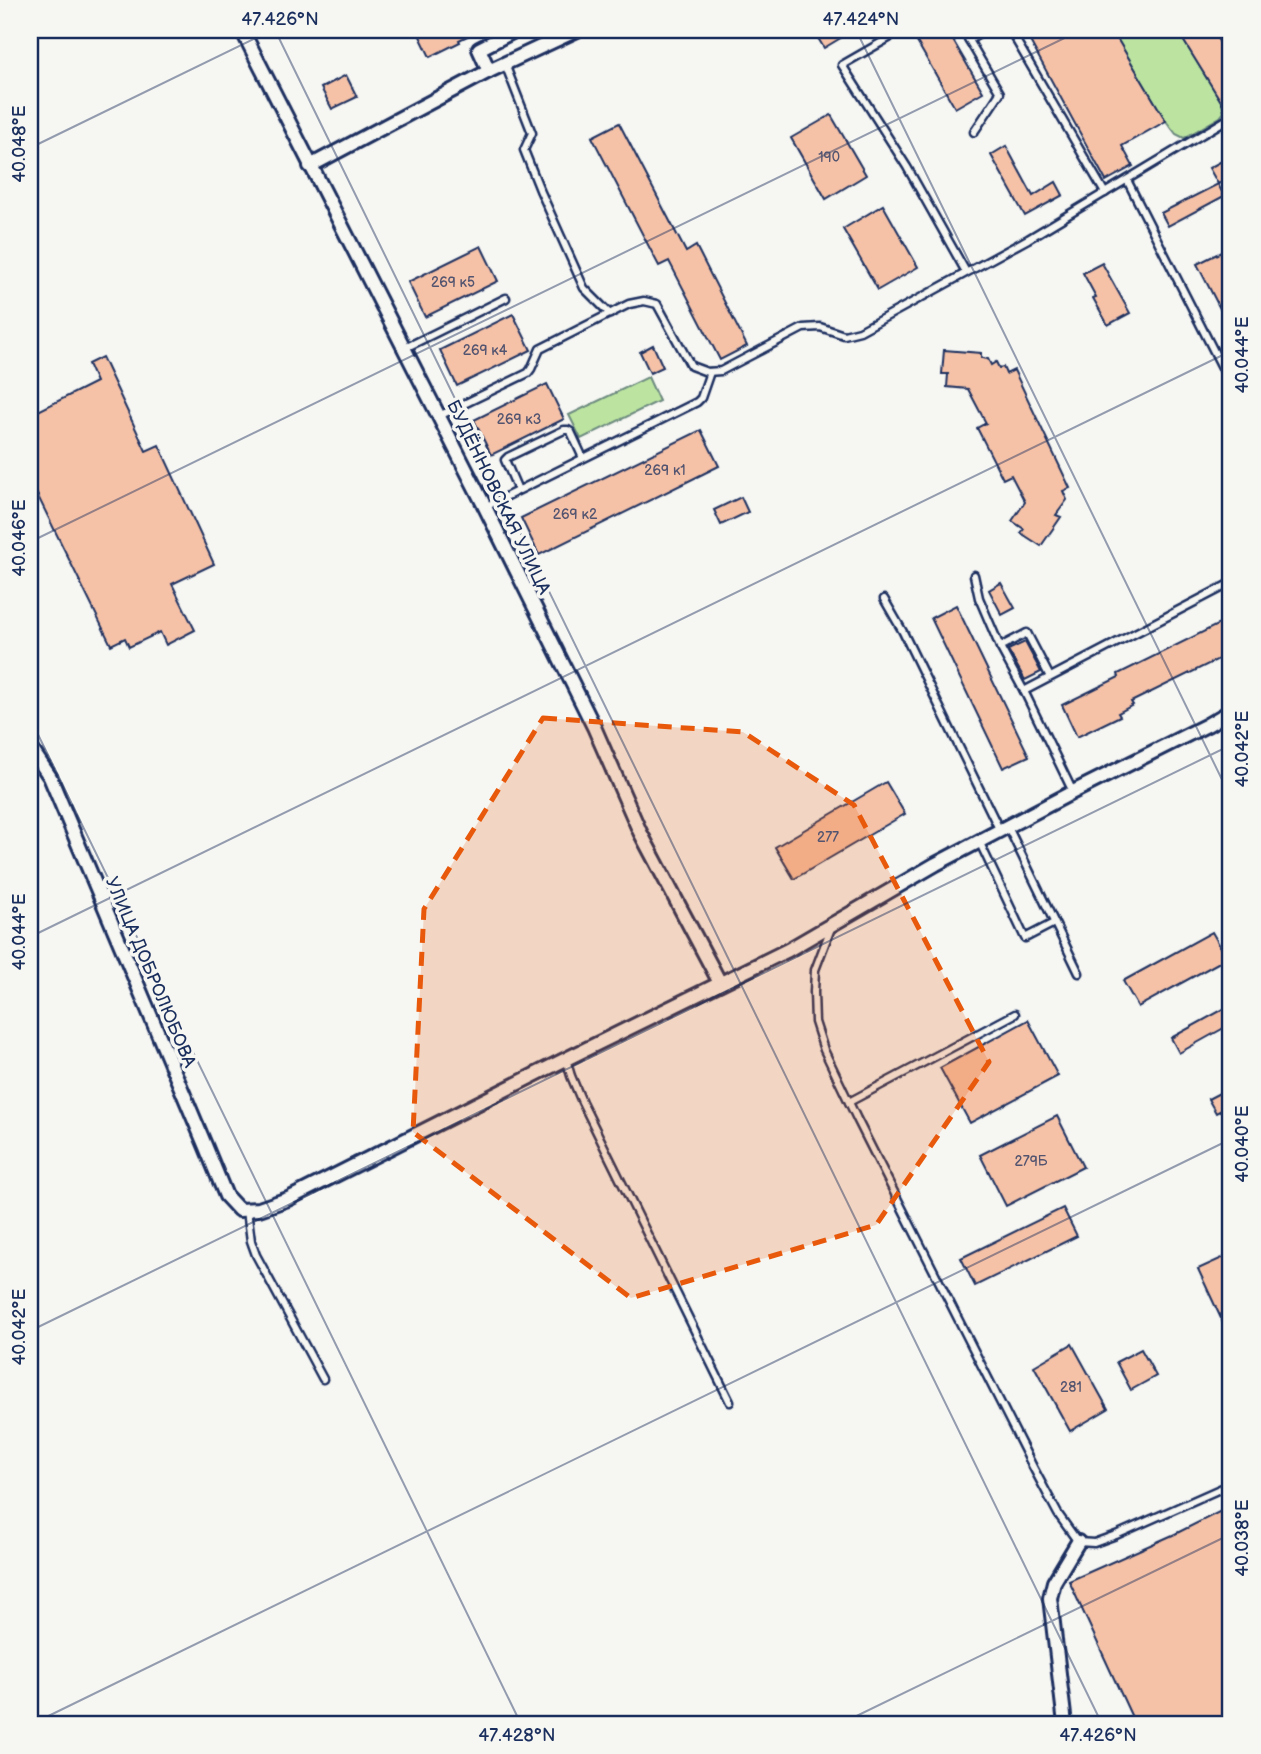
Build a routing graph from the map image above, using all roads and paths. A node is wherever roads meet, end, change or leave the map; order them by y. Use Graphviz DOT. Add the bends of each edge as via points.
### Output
graph roads {
  1 [pos="242,30"];
  2 [pos="516,30"];
  3 [pos="577,30"];
  4 [pos="884,30"];
  5 [pos="963,30"];
  6 [pos="985,30"];
  7 [pos="1010,30"];
  8 [pos="969,40"];
  9 [pos="505,64"];
  10 [pos="489,71"];
  11 [pos="1231,117"];
  12 [pos="974,132"];
  13 [pos="310,166"];
  14 [pos="1127,180"];
  15 [pos="1105,192"];
  16 [pos="966,272"];
  17 [pos="506,298"];
  18 [pos="610,314"];
  19 [pos="405,348"];
  20 [pos="710,372"];
  21 [pos="1231,385"];
  22 [pos="439,416"];
  23 [pos="583,458"];
  24 [pos="518,490"];
  25 [pos="485,507"];
  26 [pos="974,575"];
  27 [pos="1231,583"];
  28 [pos="884,598"];
  29 [pos="1000,647"];
  30 [pos="1050,677"];
  31 [pos="1024,691"];
  32 [pos="1231,711"];
  33 [pos="30,747"];
  34 [pos="1073,792"];
  35 [pos="1004,829"];
  36 [pos="979,841"];
  37 [pos="833,923"];
  38 [pos="1054,923"];
  39 [pos="1079,973"];
  40 [pos="720,983"];
  41 [pos="1015,1014"];
  42 [pos="566,1059"];
  43 [pos="849,1102"];
  44 [pos="243,1210"];
  45 [pos="323,1379"];
  46 [pos="730,1402"];
  47 [pos="1231,1484"];
  48 [pos="1078,1542"];
  49 [pos="1065,1724"];
  1 -- 13 [label="street, БУДЁННОВСКАЯ УЛИЦА"];
  2 -- 10 [label="street" via="479,48"];
  3 -- 9 [label="street"];
  4 -- 16 [label="lane" via="889,38 842,65"];
  5 -- 8 [label="lane"];
  6 -- 8 [label="lane"];
  7 -- 15 [label="lane"];
  8 -- 12 [label="lane" via="1000,93"];
  9 -- 10 [label="street"];
  9 -- 18 [label="lane" via="532,133 524,150 540,190 584,288"];
  10 -- 13 [label="street"];
  11 -- 14 [label="lane"];
  13 -- 19 [label="street, БУДЁННОВСКАЯ УЛИЦА"];
  14 -- 15 [label="lane"];
  14 -- 21 [label="lane"];
  15 -- 16 [label="lane"];
  16 -- 20 [label="lane" via="860,331 844,335 820,327 803,328 721,371"];
  17 -- 19 [label="lane"];
  18 -- 20 [label="lane" via="629,304 657,304 691,366"];
  18 -- 22 [label="lane" via="540,349 528,373"];
  19 -- 22 [label="street, БУДЁННОВСКАЯ УЛИЦА"];
  20 -- 23 [label="lane" via="697,402"];
  22 -- 25 [label="street, БУДЁННОВСКАЯ УЛИЦА"];
  23 -- 24 [label="lane"];
  23 -- 24 [label="lane" via="568,430 508,457 505,460"];
  24 -- 25 [label="lane"];
  25 -- 40 [label="street, БУДЁННОВСКАЯ УЛИЦА" via="594,727 640,832"];
  26 -- 29 [label="lane"];
  27 -- 30 [label="lane"];
  28 -- 35 [label="lane"];
  29 -- 30 [label="lane" via="1027,633"];
  29 -- 31 [label="lane"];
  30 -- 31 [label="lane"];
  31 -- 34 [label="lane"];
  32 -- 34 [label="street"];
  33 -- 44 [label="street, УЛИЦА ДОБРОЛЮБОВА" via="50,777 217,1177 226,1196"];
  34 -- 35 [label="street"];
  35 -- 36 [label="street"];
  35 -- 38 [label="lane"];
  36 -- 37 [label="street"];
  36 -- 38 [label="lane" via="1026,938"];
  37 -- 40 [label="street"];
  37 -- 43 [label="lane" via="816,970 815,1022"];
  38 -- 39 [label="lane"];
  40 -- 42 [label="street"];
  41 -- 43 [label="lane"];
  42 -- 44 [label="street" via="288,1199"];
  42 -- 46 [label="lane" via="582,1102"];
  43 -- 48 [label="lane" via="1034,1469"];
  44 -- 45 [label="lane" via="256,1255"];
  47 -- 48 [label="lane" via="1116,1535 1094,1543"];
  48 -- 49 [label="street" via="1054,1582 1050,1598"];
}
